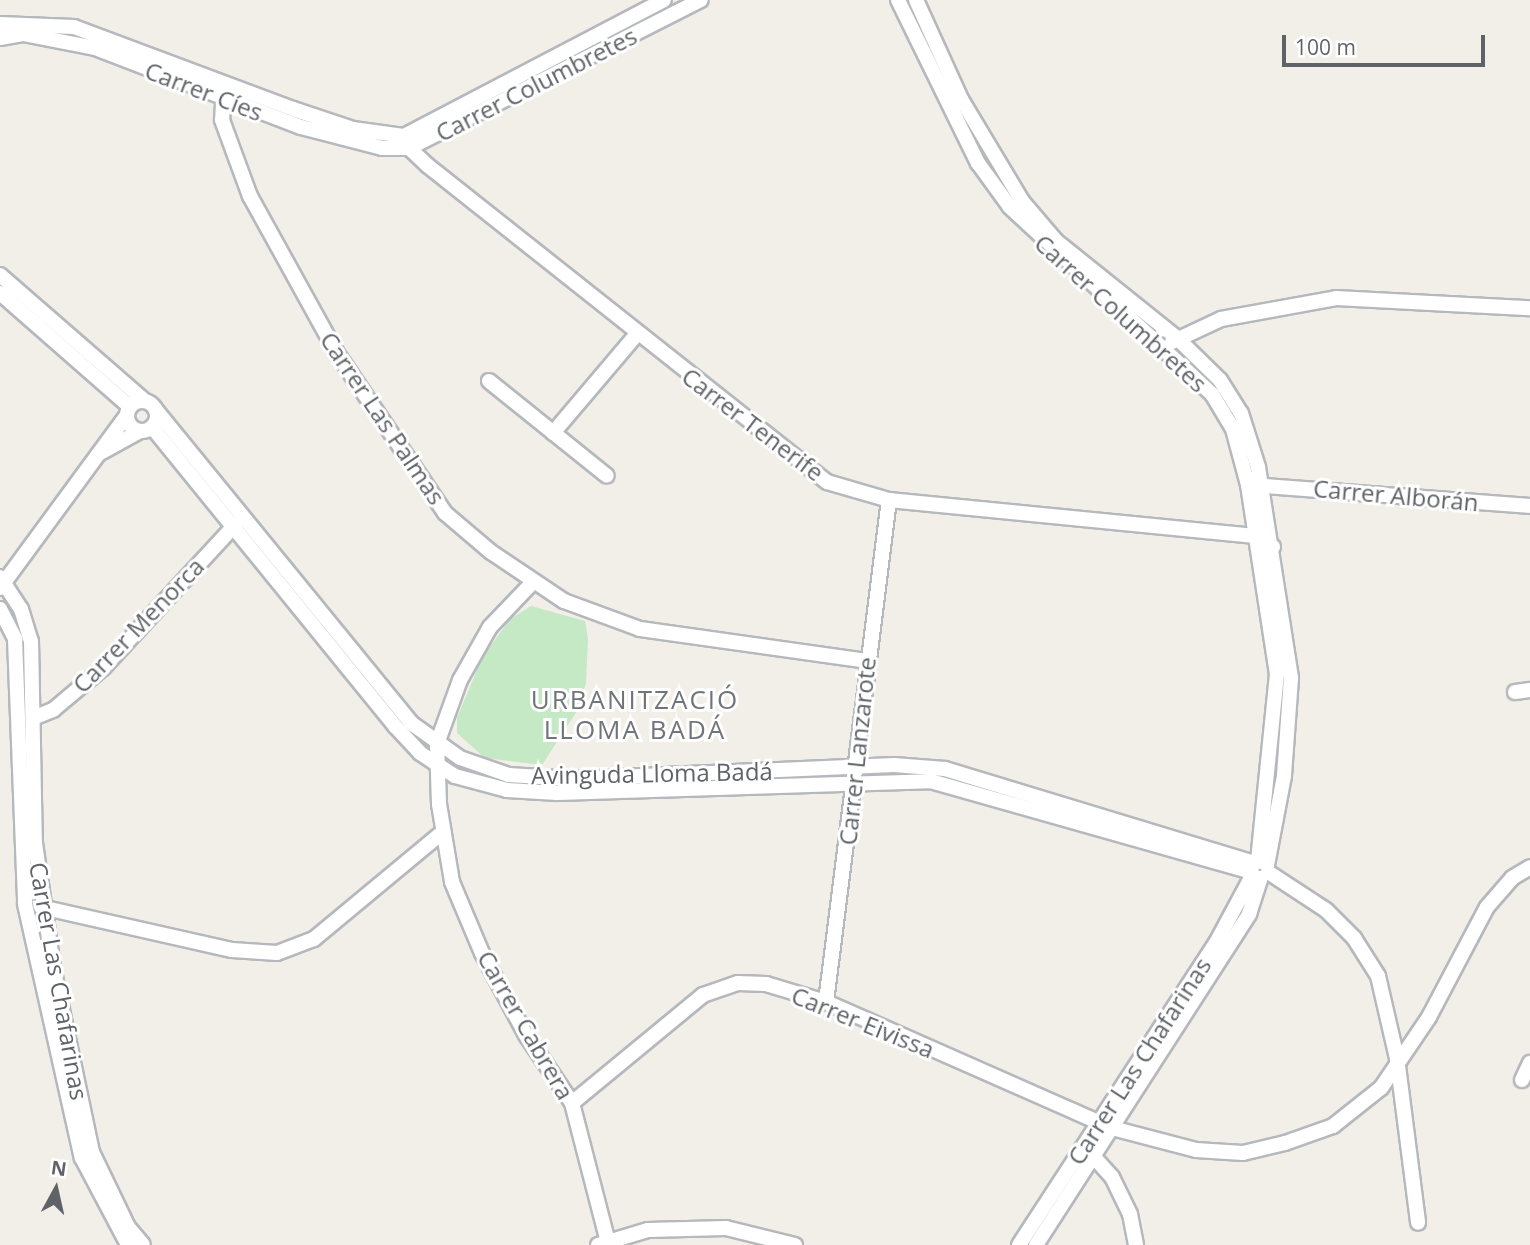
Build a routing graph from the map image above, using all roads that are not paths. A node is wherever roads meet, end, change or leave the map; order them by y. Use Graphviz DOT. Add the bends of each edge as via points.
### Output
graph roads {
  1 [pos="664,0"];
  2 [pos="701,0"];
  3 [pos="898,0"];
  4 [pos="916,0"];
  5 [pos="0,24"];
  6 [pos="0,38"];
  7 [pos="223,92"];
  8 [pos="407,142"];
  9 [pos="0,275"];
  10 [pos="0,293"];
  11 [pos="1530,308"];
  12 [pos="636,335"];
  13 [pos="1177,338"];
  14 [pos="1164,348"];
  15 [pos="489,381"];
  16 [pos="151,406"];
  17 [pos="128,411"];
  18 [pos="146,429"];
  19 [pos="553,433"];
  20 [pos="101,452"];
  21 [pos="607,476"];
  22 [pos="1255,485"];
  23 [pos="889,500"];
  24 [pos="1530,506"];
  25 [pos="236,523"];
  26 [pos="1255,536"];
  27 [pos="1273,547"];
  28 [pos="533,582"];
  29 [pos="2,583"];
  30 [pos="0,609"];
  31 [pos="867,661"];
  32 [pos="1530,690"];
  33 [pos="1514,692"];
  34 [pos="33,718"];
  35 [pos="437,744"];
  36 [pos="439,767"];
  37 [pos="857,767"];
  38 [pos="855,783"];
  39 [pos="443,832"];
  40 [pos="1530,867"];
  41 [pos="1259,869"];
  42 [pos="41,907"];
  43 [pos="826,1002"];
  44 [pos="1397,1058"];
  45 [pos="1530,1063"];
  46 [pos="1522,1080"];
  47 [pos="572,1103"];
  48 [pos="1105,1125"];
  49 [pos="1093,1156"];
  50 [pos="1418,1223"];
  51 [pos="120,1235"];
  52 [pos="603,1243"];
  53 [pos="128,1245"];
  54 [pos="143,1245"];
  55 [pos="795,1245"];
  56 [pos="1019,1245"];
  57 [pos="1036,1245"];
  58 [pos="1136,1245"];
  1 -- 8 [label="street, Carrer Columbretes"];
  2 -- 8 [label="street, Carrer Columbretes"];
  3 -- 14 [label="street, Carrer Columbretes" via="978,163 1010,207 1081,278"];
  4 -- 13 [label="street, Carrer Columbretes" via="961,99 1022,201 1056,241"];
  5 -- 7 [label="street, Carrer Cíes" via="74,27"];
  6 -- 7 [label="street, Carrer Cíes" via="23,34 95,48"];
  7 -- 8 [label="street, Carrer Cíes" via="347,141"];
  7 -- 28 [label="street, Carrer Las Palmas" via="228,139 250,195 369,404 445,513"];
  8 -- 12 [label="street, Carrer Tenerife"];
  9 -- 16 [label="street, Avinguda Lloma Badá"];
  10 -- 17 [label="street"];
  11 -- 13 [label="street, Carrer Columbretes" via="1336,298 1244,313"];
  12 -- 19 [label="street"];
  12 -- 23 [label="street, Carrer Tenerife" via="827,482"];
  13 -- 14 [label="street"];
  13 -- 22 [label="street, Carrer Columbretes" via="1220,380 1241,414"];
  14 -- 22 [label="street, Carrer Columbretes" via="1212,394 1233,429"];
  15 -- 19 [label="street"];
  16 -- 17 [label="street"];
  16 -- 18 [label="street"];
  16 -- 35 [label="street, Avinguda Lloma Badá" via="411,723"];
  17 -- 18 [label="street, Avinguda Lloma Badá"];
  17 -- 20 [label="street"];
  18 -- 20 [label="street"];
  18 -- 25 [label="street, Avinguda Lloma Badá"];
  19 -- 21 [label="street"];
  20 -- 29 [label="street"];
  22 -- 24 [label="street, Carrer Alborán"];
  22 -- 26 [label="street, Carrer Columbretes"];
  22 -- 27 [label="street, Carrer Columbretes"];
  23 -- 26 [label="street, Carrer Tenerife"];
  23 -- 31 [label="street, Carrer Lanzarote"];
  25 -- 34 [label="street, Carrer Menorca" via="103,668 52,710"];
  25 -- 36 [label="street, Avinguda Lloma Badá" via="395,726"];
  26 -- 27 [label="street"];
  26 -- 41 [label="street, Carrer Columbretes" via="1277,674"];
  27 -- 41 [label="street, Carrer Columbretes" via="1292,678 1284,776"];
  28 -- 31 [label="street, Carrer Las Palmas" via="564,601 640,629"];
  28 -- 35 [label="street" via="490,627 460,680"];
  29 -- 34 [label="street, Carrer Las Chafarinas" via="31,641"];
  30 -- 51 [label="street, Carrer Las Chafarinas" via="15,639 25,904 82,1158"];
  31 -- 37 [label="street, Carrer Lanzarote"];
  32 -- 33 [label="street"];
  34 -- 42 [label="street, Carrer Las Chafarinas"];
  35 -- 36 [label="street, Carrer Cabrera"];
  35 -- 37 [label="street, Avinguda Lloma Badá" via="460,758 509,775 573,779"];
  36 -- 38 [label="street, Avinguda Lloma Badá" via="507,790 557,793"];
  36 -- 39 [label="street, Carrer Cabrera"];
  37 -- 38 [label="street, Carrer Lanzarote"];
  37 -- 41 [label="street, Avinguda Lloma Badá" via="945,769"];
  38 -- 41 [label="street, Avinguda Lloma Badá" via="930,780 964,786"];
  38 -- 43 [label="street, Carrer Lanzarote"];
  39 -- 42 [label="street" via="314,939 277,953 232,950"];
  39 -- 47 [label="street, Carrer Cabrera" via="452,882 482,953 526,1035"];
  40 -- 44 [label="street, Carrer Eivissa" via="1511,878 1487,906 1429,1017"];
  41 -- 44 [label="street" via="1301,890 1354,938 1378,976"];
  41 -- 48 [label="street, Carrer Las Chafarinas" via="1249,914"];
  42 -- 51 [label="street, Carrer Las Chafarinas" via="92,1152"];
  43 -- 47 [label="street, Carrer Eivissa" via="766,984 738,983 703,995"];
  43 -- 48 [label="street, Carrer Eivissa"];
  44 -- 48 [label="street, Carrer Eivissa" via="1367,1102 1333,1126 1243,1153 1196,1150"];
  44 -- 50 [label="street"];
  45 -- 46 [label="street"];
  47 -- 52 [label="street, Carrer Cabrera"];
  48 -- 49 [label="street, Carrer Las Chafarinas"];
  48 -- 56 [label="street, Carrer Las Chafarinas"];
  49 -- 57 [label="street, Carrer Las Chafarinas"];
  49 -- 58 [label="street" via="1112,1178 1130,1214"];
  51 -- 53 [label="street, Carrer Las Chafarinas"];
  51 -- 54 [label="street, Carrer Las Chafarinas"];
  52 -- 55 [label="street" via="648,1230 726,1228"];
}
